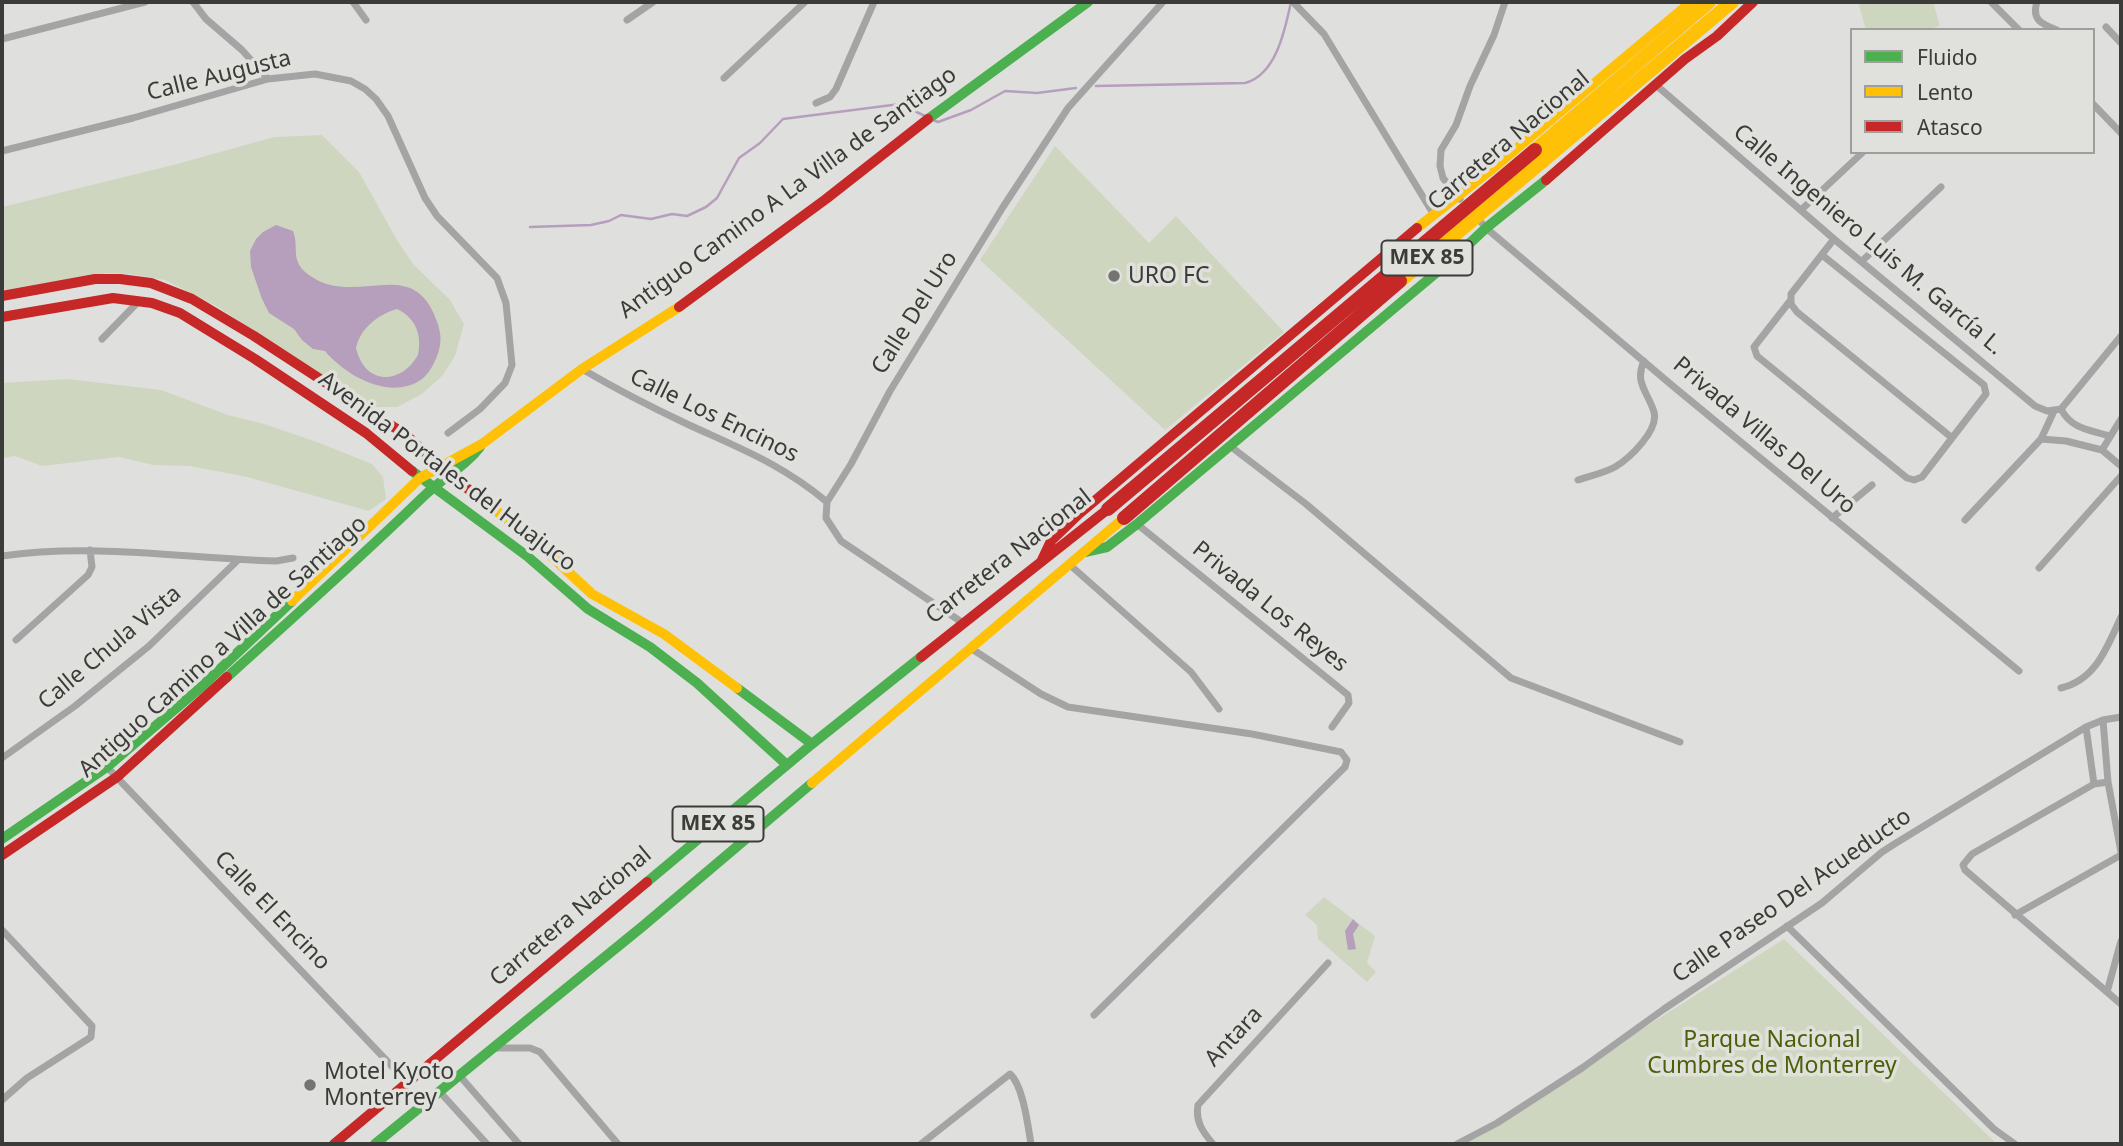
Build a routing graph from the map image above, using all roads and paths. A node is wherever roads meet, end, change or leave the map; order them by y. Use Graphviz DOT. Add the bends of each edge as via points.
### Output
graph roads {
  1 [pos="145,2"];
  2 [pos="193,2"];
  3 [pos="353,2"];
  4 [pos="653,2"];
  5 [pos="805,2"];
  6 [pos="874,2"];
  7 [pos="1088,2"];
  8 [pos="1163,2"];
  9 [pos="1505,2"];
  10 [pos="1691,2"];
  11 [pos="1709,2"];
  12 [pos="1732,2"];
  13 [pos="1753,2"];
  14 [pos="1991,2"];
  15 [pos="2037,2"];
  16 [pos="1295,4"];
  17 [pos="627,19"];
  18 [pos="366,20"];
  19 [pos="2106,27"];
  20 [pos="2017,28"];
  21 [pos="2052,28"];
  22 [pos="2,39"];
  23 [pos="2121,43"];
  24 [pos="724,78"];
  25 [pos="268,79"];
  26 [pos="1656,85"];
  27 [pos="817,103"];
  28 [pos="2095,106"];
  29 [pos="2121,132"];
  30 [pos="2,151"];
  31 [pos="1861,154"];
  32 [pos="1497,165"];
  33 [pos="1941,187"];
  34 [pos="1457,196"];
  35 [pos="1524,200"];
  36 [pos="1801,210"];
  37 [pos="1429,218"];
  38 [pos="1486,228"];
  39 [pos="1834,239"];
  40 [pos="1822,255"];
  41 [pos="1455,257"];
  42 [pos="1862,261"];
  43 [pos="2,296"];
  44 [pos="1790,301"];
  45 [pos="138,302"];
  46 [pos="2,317"];
  47 [pos="2121,336"];
  48 [pos="102,339"];
  49 [pos="1643,361"];
  50 [pos="582,369"];
  51 [pos="2057,410"];
  52 [pos="2121,419"];
  53 [pos="385,422"];
  54 [pos="2076,426"];
  55 [pos="448,433"];
  56 [pos="2110,436"];
  57 [pos="1951,437"];
  58 [pos="373,439"];
  59 [pos="2041,439"];
  60 [pos="2066,441"];
  61 [pos="1230,446"];
  62 [pos="2102,450"];
  63 [pos="2121,466"];
  64 [pos="444,470"];
  65 [pos="2121,476"];
  66 [pos="1578,480"];
  67 [pos="427,483"];
  68 [pos="1872,485"];
  69 [pos="827,502"];
  70 [pos="1832,518"];
  71 [pos="1965,520"];
  72 [pos="1131,521"];
  73 [pos="90,550"];
  74 [pos="2,556"];
  75 [pos="293,558"];
  76 [pos="238,560"];
  77 [pos="1040,562"];
  78 [pos="1070,565"];
  79 [pos="2039,568"];
  80 [pos="2121,617"];
  81 [pos="963,623"];
  82 [pos="16,640"];
  83 [pos="972,649"];
  84 [pos="712,667"];
  85 [pos="2019,671"];
  86 [pos="697,683"];
  87 [pos="2061,688"];
  88 [pos="1219,709"];
  89 [pos="2121,717"];
  90 [pos="2103,720"];
  91 [pos="1332,727"];
  92 [pos="2086,727"];
  93 [pos="1680,742"];
  94 [pos="812,744"];
  95 [pos="2,758"];
  96 [pos="787,765"];
  97 [pos="112,772"];
  98 [pos="2108,782"];
  99 [pos="2094,784"];
  100 [pos="2,839"];
  101 [pos="2121,854"];
  102 [pos="2,855"];
  103 [pos="2015,915"];
  104 [pos="1787,926"];
  105 [pos="2,930"];
  106 [pos="2121,941"];
  107 [pos="1328,963"];
  108 [pos="2107,992"];
  109 [pos="2121,1004"];
  110 [pos="1094,1015"];
  111 [pos="492,1048"];
  112 [pos="459,1074"];
  113 [pos="408,1082"];
  114 [pos="439,1091"];
  115 [pos="2,1100"];
  116 [pos="334,1144"];
  117 [pos="375,1144"];
  118 [pos="487,1144"];
  119 [pos="519,1144"];
  120 [pos="618,1144"];
  121 [pos="921,1144"];
  122 [pos="1031,1144"];
  123 [pos="1213,1144"];
  124 [pos="1457,1144"];
  125 [pos="2015,1144"];
  1 -- 22 [label="street"];
  2 -- 25 [label="street"];
  3 -- 18 [label="street"];
  4 -- 17 [label="street"];
  5 -- 24 [label="street"];
  6 -- 27 [label="street" via="836,89"];
  7 -- 50 [label="main road, Antiguo Camino A La Villa de Santiago" via="721,276"];
  8 -- 69 [label="street, Calle Del Uro" via="1068,108 897,379"];
  9 -- 34 [label="street" via="1456,125 1441,150 1443,178"];
  10 -- 32 [label="main road, MEX 85"];
  11 -- 77 [label="main road, Carretera Nacional / MEX 85, bridge"];
  12 -- 72 [label="main road, Carretera Nacional / MEX 85, bridge" via="1420,264"];
  13 -- 26 [label="main road, MEX 85"];
  14 -- 20 [label="street"];
  15 -- 21 [label="street" via="2037,19"];
  16 -- 37 [label="street" via="1324,34"];
  19 -- 23 [label="street"];
  25 -- 30 [label="street, Calle Augusta"];
  25 -- 55 [label="street, Calle Augusta" via="315,74 351,81 365,89 388,116 437,216 497,278 506,303 512,365 505,383 492,397"];
  26 -- 35 [label="main road, MEX 85"];
  26 -- 36 [label="street, Calle Ingeniero Luis M. García L."];
  28 -- 29 [label="street"];
  31 -- 36 [label="street"];
  32 -- 34 [label="main road, MEX 85"];
  32 -- 35 [label="main road" via="1492,182 1500,197"];
  33 -- 42 [label="street"];
  34 -- 37 [label="main road, MEX 85"];
  34 -- 38 [label="street, MEX 85"];
  35 -- 38 [label="main road, MEX 85"];
  36 -- 39 [label="street, Calle Ingeniero Luis M. García L."];
  37 -- 41 [label="main road, MEX 85" via="1453,240"];
  37 -- 77 [label="main road, MEX 85" via="1060,530"];
  38 -- 41 [label="main road, MEX 85"];
  38 -- 49 [label="street, Privada Villas Del Uro"];
  39 -- 40 [label="street"];
  39 -- 42 [label="street, Calle Ingeniero Luis M. García L."];
  40 -- 44 [label="street"];
  40 -- 57 [label="street" via="1984,384 1986,394"];
  41 -- 61 [label="main road, MEX 85"];
  42 -- 51 [label="street, Calle Ingeniero Luis M. García L." via="2035,405"];
  43 -- 53 [label="main road, Avenida Portales del Huajuco" via="95,279 151,282 192,299"];
  44 -- 57 [label="street" via="1797,312"];
  44 -- 57 [label="street" via="1754,346 1758,356 1907,478 1922,477"];
  45 -- 46 [label="main road, Avenida Portales del Huajuco" via="92,300"];
  45 -- 48 [label="street"];
  45 -- 58 [label="main road, Avenida Portales del Huajuco" via="180,313"];
  47 -- 51 [label="street"];
  49 -- 66 [label="street" via="1640,381 1654,412 1652,431 1614,468"];
  49 -- 70 [label="street, Privada Villas Del Uro"];
  50 -- 64 [label="main road, Antiguo Camino A La Villa de Santiago" via="482,444 470,460"];
  50 -- 69 [label="street, Calle Los Encinos" via="660,412 785,470"];
  51 -- 54 [label="street"];
  51 -- 59 [label="street"];
  52 -- 56 [label="street"];
  53 -- 58 [label="main road"];
  53 -- 64 [label="main road, Avenida Portales del Huajuco"];
  54 -- 56 [label="street"];
  54 -- 60 [label="street"];
  56 -- 62 [label="street"];
  58 -- 67 [label="main road, Avenida Portales del Huajuco"];
  59 -- 60 [label="street"];
  59 -- 71 [label="street"];
  60 -- 62 [label="street"];
  61 -- 72 [label="main road, MEX 85"];
  61 -- 93 [label="street" via="1316,512 1511,678"];
  62 -- 63 [label="street"];
  64 -- 67 [label="main road, Antiguo Camino A La Villa de Santiago"];
  64 -- 84 [label="main road, Avenida Portales del Huajuco" via="592,594"];
  65 -- 79 [label="street"];
  67 -- 86 [label="main road, Avenida Portales del Huajuco" via="527,556 588,609"];
  67 -- 97 [label="main road, Antiguo Camino A La Villa de Santiago"];
  68 -- 70 [label="street"];
  69 -- 81 [label="street" via="826,518 841,541"];
  70 -- 85 [label="street, Privada Villas Del Uro"];
  72 -- 78 [label="main road, Carretera Nacional / MEX 85"];
  72 -- 91 [label="street, Privada Los Reyes" via="1348,695 1349,703"];
  73 -- 74 [label="street"];
  73 -- 76 [label="street"];
  73 -- 82 [label="street" via="92,567 85,578"];
  75 -- 76 [label="street"];
  76 -- 95 [label="street, Calle Chula Vista" via="149,646"];
  77 -- 81 [label="main road, Carretera Nacional / MEX 85"];
  78 -- 83 [label="main road, Carretera Nacional / MEX 85"];
  78 -- 88 [label="street" via="1191,672"];
  80 -- 87 [label="street" via="2092,671"];
  81 -- 94 [label="main road, Carretera Nacional / MEX 85"];
  83 -- 110 [label="street" via="1068,707 1251,734 1341,752 1347,760 1345,767"];
  83 -- 111 [label="main road, Carretera Nacional / MEX 85"];
  84 -- 86 [label="main road"];
  84 -- 94 [label="main road, Avenida Portales del Huajuco"];
  86 -- 96 [label="main road, Avenida Portales del Huajuco"];
  89 -- 90 [label="street, Calle Paseo Del Acueducto"];
  90 -- 92 [label="street, Calle Paseo Del Acueducto"];
  90 -- 98 [label="street"];
  92 -- 99 [label="street"];
  92 -- 104 [label="street, Calle Paseo Del Acueducto" via="1882,852"];
  94 -- 96 [label="main road, Carretera Nacional / MEX 85"];
  96 -- 113 [label="main road, Carretera Nacional / MEX 85"];
  97 -- 100 [label="main road, Antiguo Camino A La Villa de Santiago"];
  97 -- 102 [label="main road, Antiguo Camino a Villa de Santiago"];
  97 -- 113 [label="street, Calle El Encino"];
  98 -- 99 [label="street"];
  98 -- 101 [label="street"];
  99 -- 103 [label="street" via="1972,854 1963,865"];
  101 -- 103 [label="street"];
  103 -- 108 [label="street"];
  104 -- 124 [label="street, Calle Paseo Del Acueducto" via="1582,1068 1497,1124"];
  104 -- 125 [label="street" via="1994,1129"];
  105 -- 115 [label="street" via="93,1032"];
  106 -- 108 [label="street"];
  107 -- 123 [label="street, Antara" via="1198,1105 1199,1123"];
  108 -- 109 [label="street"];
  111 -- 112 [label="main road, Carretera Nacional / MEX 85"];
  111 -- 120 [label="street" via="537,1049"];
  112 -- 114 [label="main road, Carretera Nacional / MEX 85"];
  112 -- 119 [label="street"];
  113 -- 116 [label="main road, Carretera Nacional / MEX 85"];
  114 -- 117 [label="main road, Carretera Nacional / MEX 85"];
  114 -- 118 [label="street"];
  121 -- 122 [label="street" via="1012,1074"];
}
